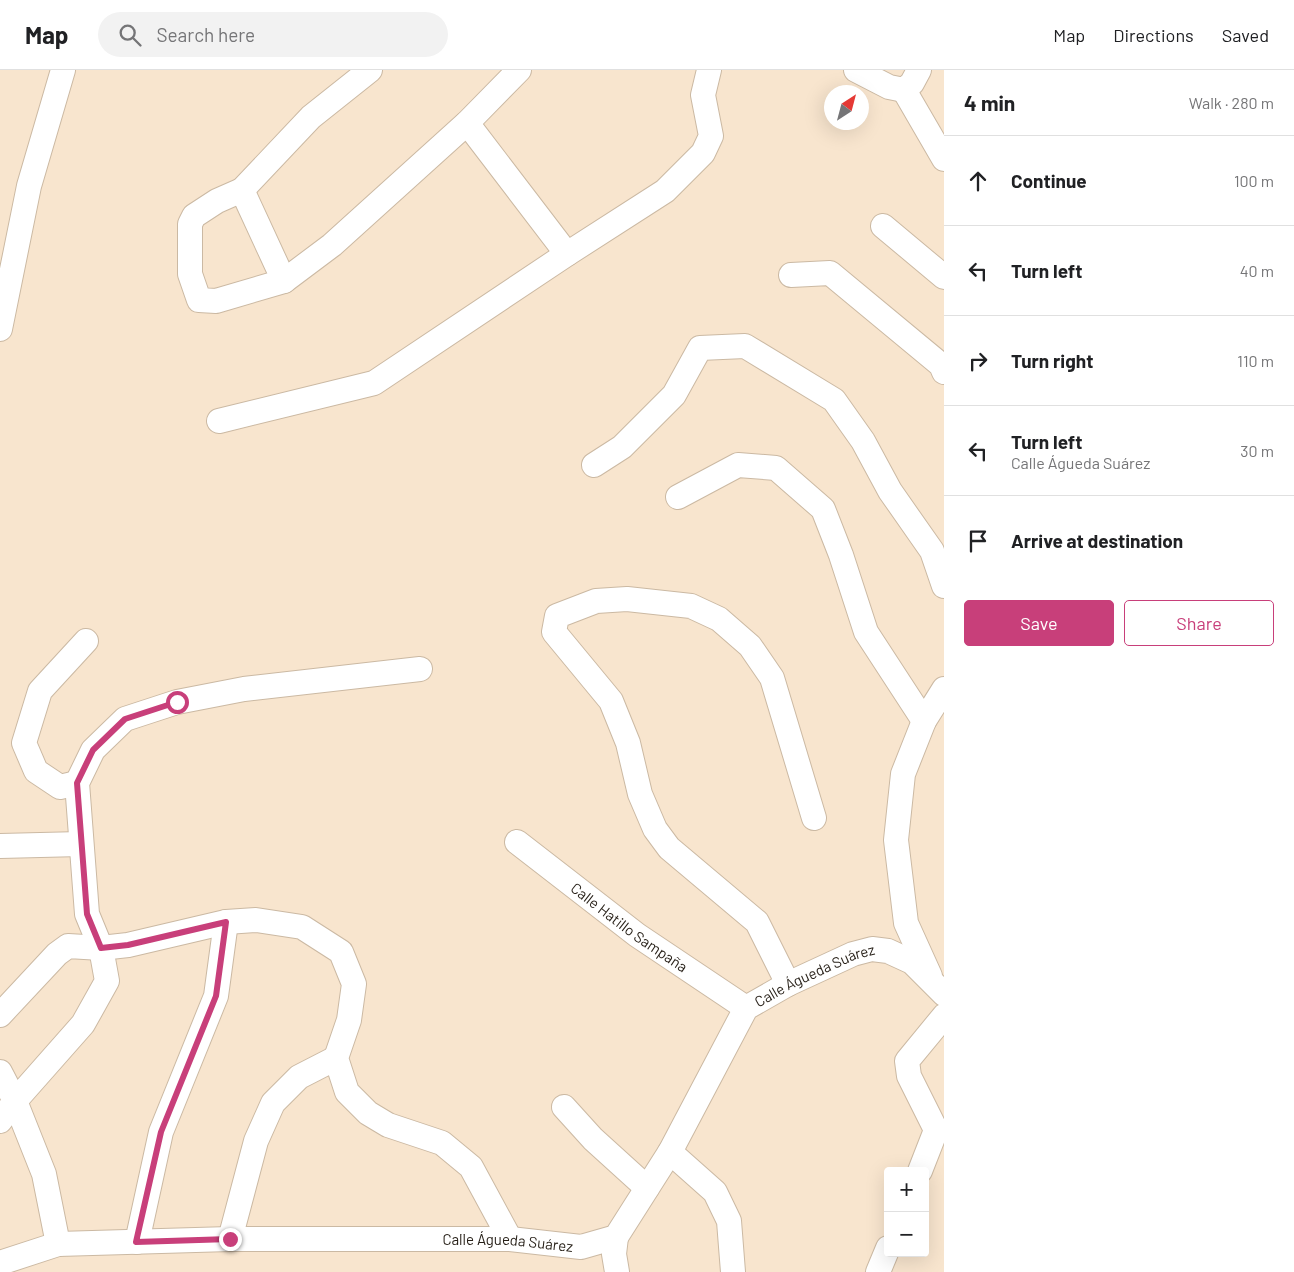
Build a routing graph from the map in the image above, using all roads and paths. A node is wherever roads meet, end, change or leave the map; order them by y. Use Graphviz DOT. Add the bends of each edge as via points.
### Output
graph roads {
  1 [pos="63,70"];
  2 [pos="370,70"];
  3 [pos="519,70"];
  4 [pos="709,70"];
  5 [pos="856,70"];
  6 [pos="919,70"];
  7 [pos="904,90"];
  8 [pos="467,123"];
  9 [pos="942,151"];
  10 [pos="242,190"];
  11 [pos="883,226"];
  12 [pos="567,254"];
  13 [pos="791,275"];
  14 [pos="944,277"];
  15 [pos="284,281"];
  16 [pos="0,329"];
  17 [pos="944,372"];
  18 [pos="219,421"];
  19 [pos="594,465"];
  20 [pos="678,497"];
  21 [pos="944,586"];
  22 [pos="86,641"];
  23 [pos="420,669"];
  24 [pos="944,689"];
  25 [pos="924,722"];
  26 [pos="77,783"];
  27 [pos="814,818"];
  28 [pos="517,842"];
  29 [pos="81,844"];
  30 [pos="0,846"];
  31 [pos="226,922"];
  32 [pos="101,948"];
  33 [pos="788,984"];
  34 [pos="939,989"];
  35 [pos="746,1008"];
  36 [pos="0,1015"];
  37 [pos="944,1016"];
  38 [pos="336,1058"];
  39 [pos="0,1072"];
  40 [pos="15,1101"];
  41 [pos="564,1107"];
  42 [pos="0,1121"];
  43 [pos="670,1152"];
  44 [pos="922,1167"];
  45 [pos="647,1188"];
  46 [pos="616,1237"];
  47 [pos="230,1239"];
  48 [pos="510,1239"];
  49 [pos="136,1242"];
  50 [pos="58,1244"];
  51 [pos="884,1257"];
  52 [pos="0,1263"];
  53 [pos="617,1272"];
  54 [pos="733,1272"];
  55 [pos="878,1272"];
  1 -- 16 [label="street" via="29,186"];
  2 -- 10 [label="street" via="311,117"];
  3 -- 8 [label="street"];
  4 -- 12 [label="street" via="703,95 710,136 703,153 666,191"];
  5 -- 7 [label="street" via="889,88"];
  6 -- 7 [label="street"];
  7 -- 9 [label="street"];
  8 -- 12 [label="street"];
  8 -- 15 [label="street" via="332,245"];
  10 -- 15 [label="street"];
  10 -- 15 [label="street" via="194,216 190,224 190,274 199,300 216,301"];
  11 -- 14 [label="street"];
  12 -- 18 [label="street" via="374,383"];
  13 -- 17 [label="street" via="830,273 941,365"];
  19 -- 21 [label="street" via="622,448 674,395 700,348 744,346 834,400 863,441 890,491 932,551"];
  20 -- 25 [label="street" via="738,465 776,468 823,509 866,632"];
  22 -- 26 [label="street" via="40,692 24,743 36,771 60,787"];
  23 -- 26 [label="street" via="244,689 177,702 125,719 93,750"];
  24 -- 25 [label="street"];
  25 -- 34 [label="street" via="903,774 896,840 906,923"];
  26 -- 29 [label="street"];
  27 -- 33 [label="street" via="772,678 750,646 719,619 691,606 627,599 596,601 557,616 554,632 611,701 628,743 640,794 655,829 669,848 756,922"];
  28 -- 35 [label="street, Calle Hatillo Sampaña" via="637,936"];
  29 -- 30 [label="street"];
  29 -- 32 [label="street" via="87,914"];
  31 -- 32 [label="street" via="128,945"];
  31 -- 38 [label="street" via="256,920 302,927 341,952 354,984 349,1020"];
  31 -- 49 [label="street" via="216,996 161,1132"];
  32 -- 36 [label="street" via="68,946"];
  32 -- 40 [label="street" via="107,981 102,990 82,1024"];
  33 -- 34 [label="street, Calle Águeda Suárez" via="853,954 872,949 888,951 912,962"];
  33 -- 35 [label="street, Calle Águeda Suárez"];
  35 -- 43 [label="street, Calle Águeda Suárez"];
  37 -- 44 [label="street" via="908,1061 909,1076 936,1130"];
  38 -- 47 [label="street" via="299,1077 273,1103 256,1141"];
  38 -- 48 [label="street" via="347,1092 368,1113 388,1125 442,1143 471,1167"];
  39 -- 40 [label="street"];
  40 -- 42 [label="street"];
  40 -- 50 [label="street" via="44,1174"];
  41 -- 45 [label="street" via="593,1139"];
  43 -- 45 [label="street, Calle Águeda Suárez"];
  43 -- 54 [label="street" via="715,1192 729,1221"];
  45 -- 46 [label="street, Calle Águeda Suárez"];
  46 -- 48 [label="street, Calle Águeda Suárez" via="581,1248"];
  46 -- 53 [label="street"];
  47 -- 48 [label="street, Calle Águeda Suárez"];
  47 -- 49 [label="street, Calle Águeda Suárez"];
  49 -- 50 [label="street, Calle Águeda Suárez"];
  50 -- 52 [label="street, Calle Águeda Suárez"];
  51 -- 55 [label="street"];
}
